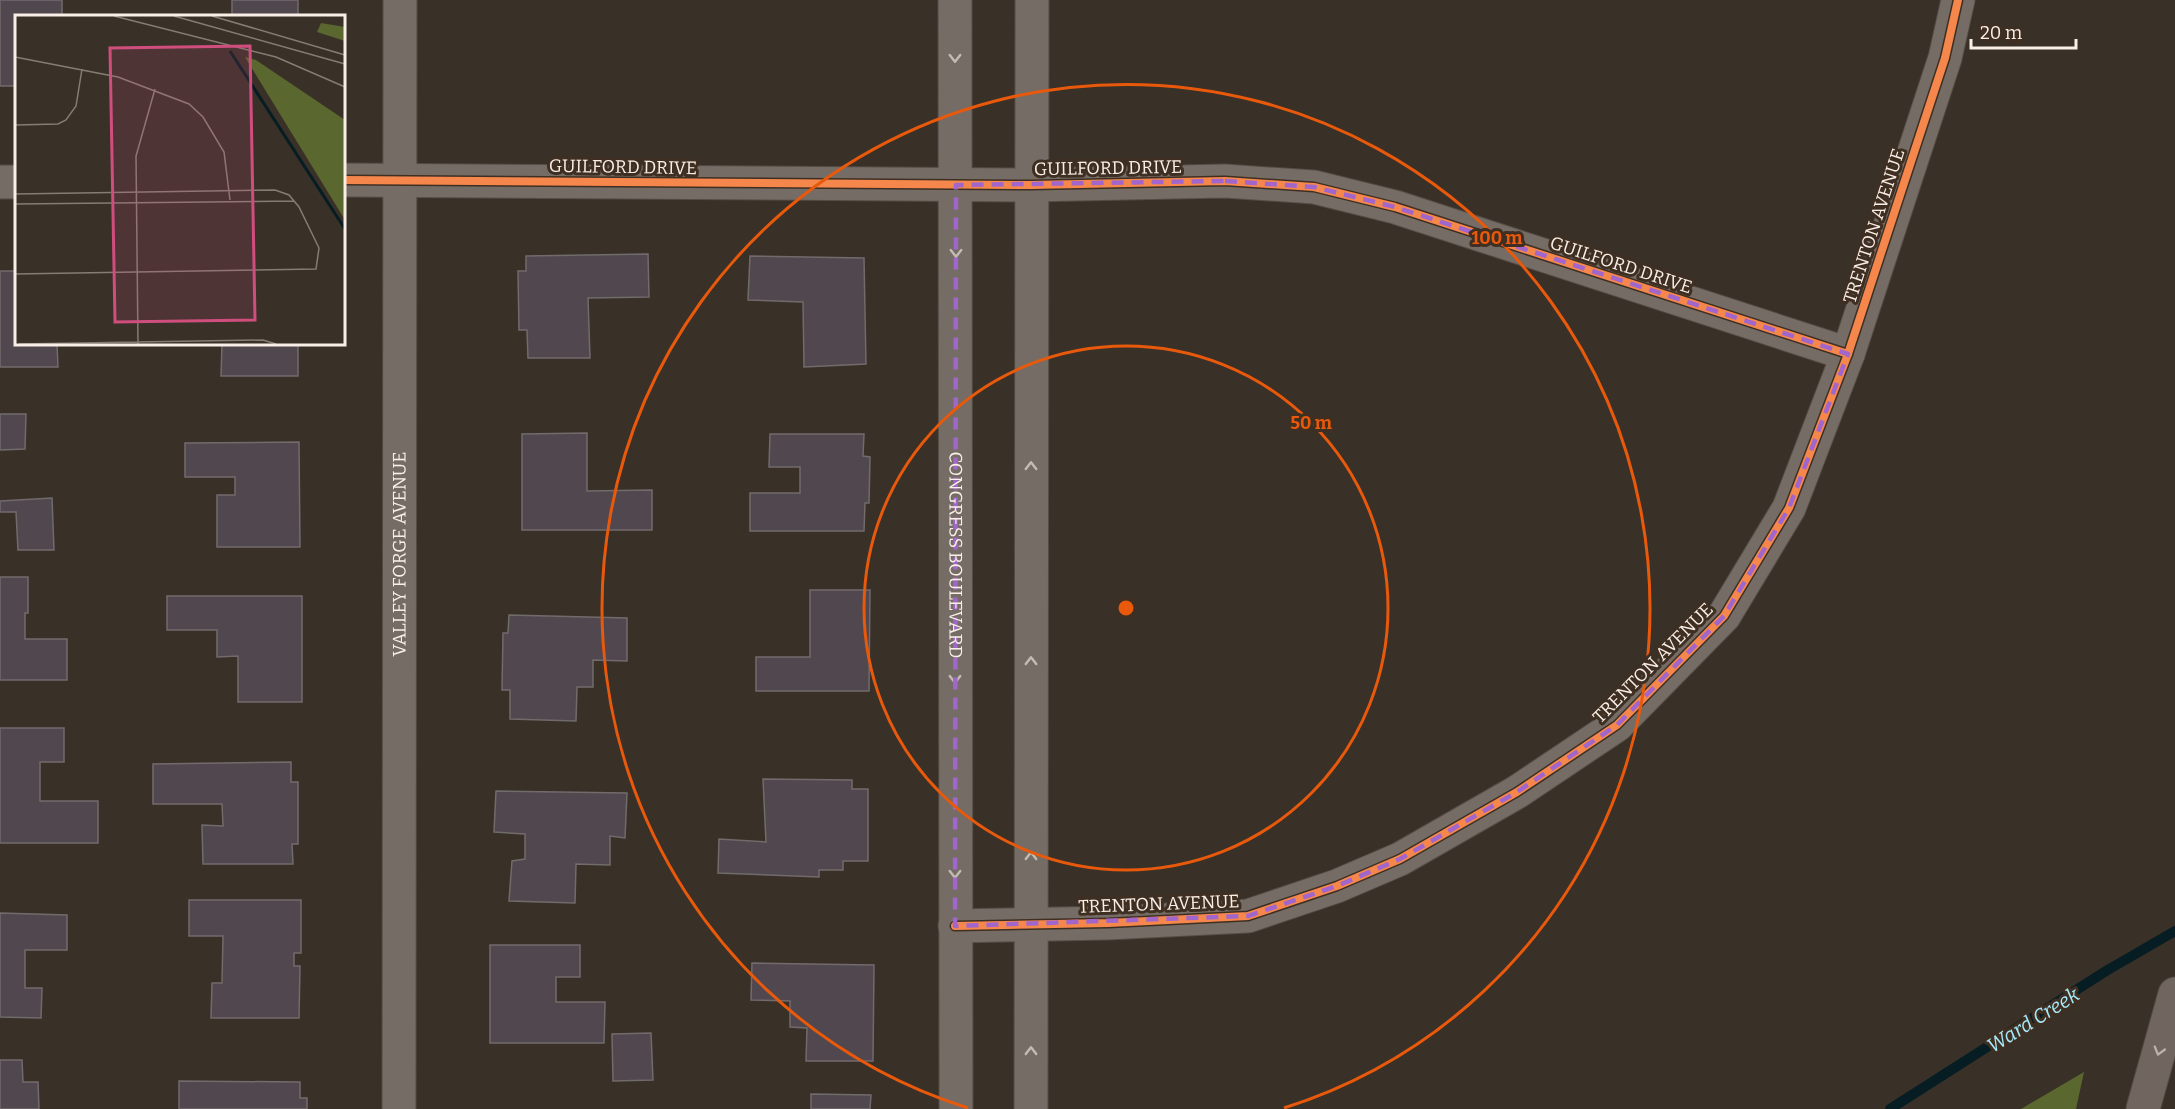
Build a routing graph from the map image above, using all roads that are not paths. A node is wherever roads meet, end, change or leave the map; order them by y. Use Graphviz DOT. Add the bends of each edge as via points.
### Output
graph roads {
  1 [pos="400,0"];
  2 [pos="955,0"];
  3 [pos="1032,0"];
  4 [pos="1959,0"];
  5 [pos="345,180"];
  6 [pos="399,180"];
  7 [pos="956,185"];
  8 [pos="1031,185"];
  9 [pos="1848,354"];
  10 [pos="1031,924"];
  11 [pos="955,926"];
  12 [pos="2175,994"];
  13 [pos="399,1109"];
  14 [pos="956,1109"];
  15 [pos="1031,1109"];
  16 [pos="2143,1109"];
  1 -- 6 [label="street, VALLEY FORGE AVENUE"];
  2 -- 7 [label="street, CONGRESS BOULEVARD, one-way"];
  3 -- 8 [label="street"];
  4 -- 9 [label="street, TRENTON AVENUE" via="1945,58"];
  5 -- 6 [label="street, GUILFORD DRIVE"];
  6 -- 7 [label="street, GUILFORD DRIVE"];
  6 -- 13 [label="street, VALLEY FORGE AVENUE"];
  7 -- 8 [label="street, GUILFORD DRIVE"];
  7 -- 11 [label="street, CONGRESS BOULEVARD, one-way"];
  8 -- 9 [label="street, GUILFORD DRIVE" via="1225,181 1314,187 1395,207"];
  10 -- 8 [label="street, one-way"];
  9 -- 10 [label="street, TRENTON AVENUE" via="1789,508 1724,616 1617,725 1517,792 1400,859 1337,886 1248,916"];
  10 -- 11 [label="street, TRENTON AVENUE"];
  15 -- 10 [label="street, one-way"];
  11 -- 14 [label="street, CONGRESS BOULEVARD"];
  12 -- 16 [label="highway, one-way"];
}
